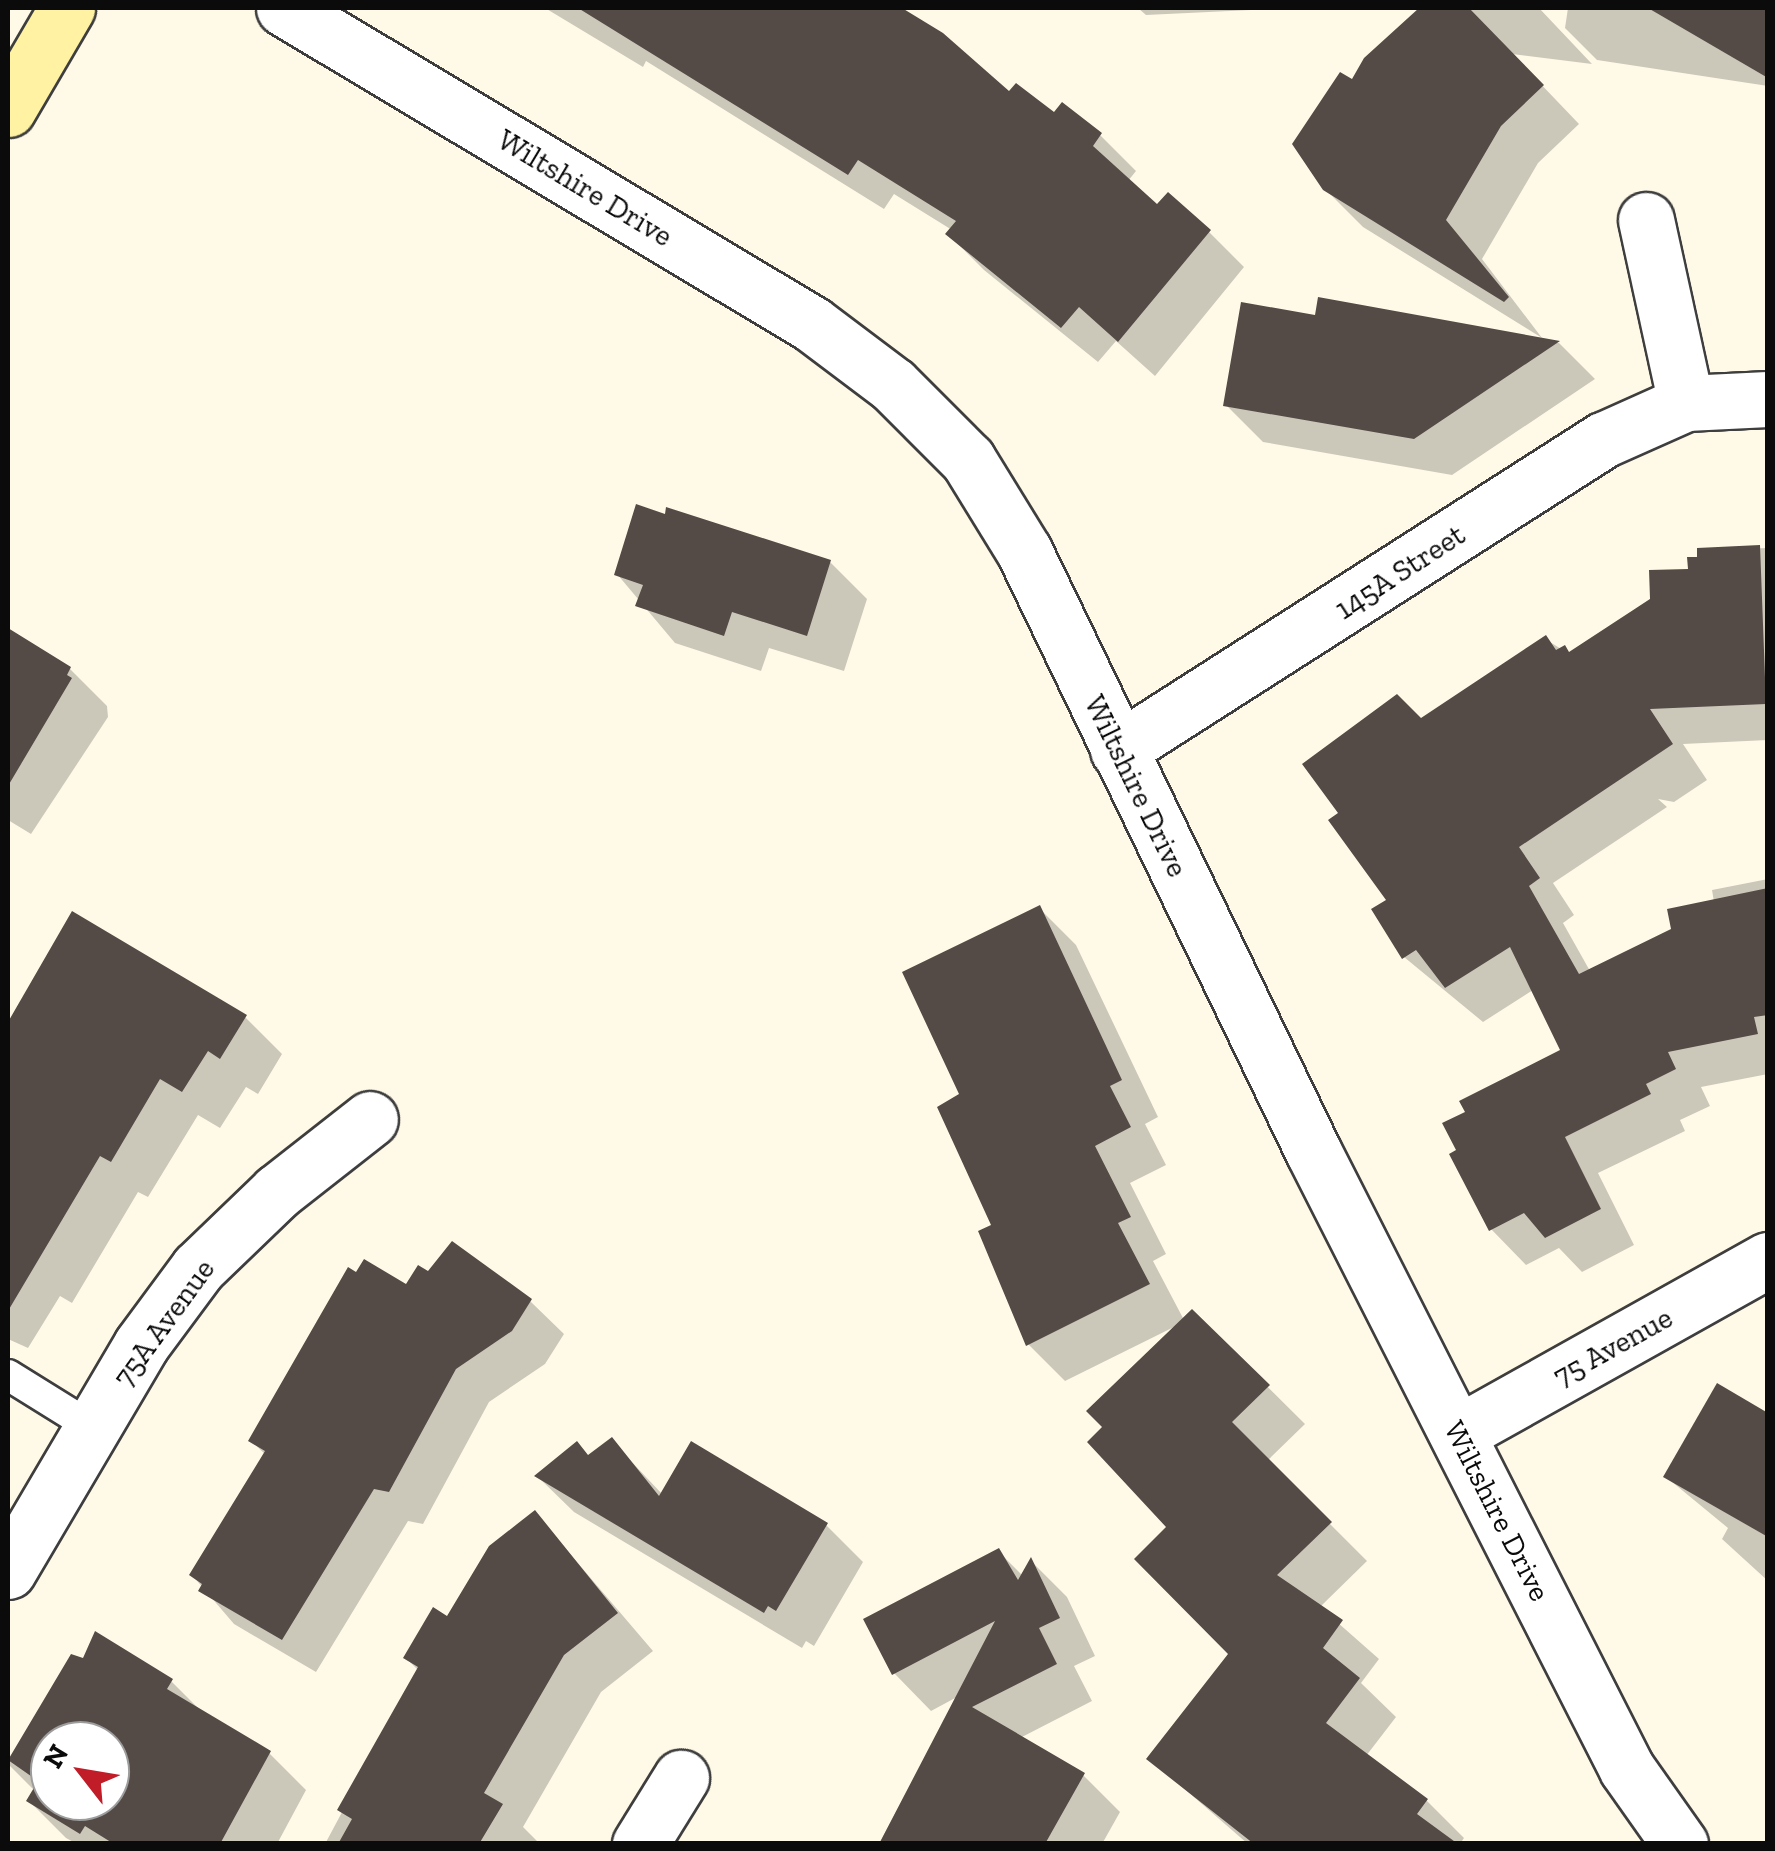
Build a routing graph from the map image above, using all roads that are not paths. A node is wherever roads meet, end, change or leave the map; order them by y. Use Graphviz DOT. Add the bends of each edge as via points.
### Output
graph roads {
  1 [pos="67,8"];
  2 [pos="284,8"];
  3 [pos="8,109"];
  4 [pos="1646,220"];
  5 [pos="1768,399"];
  6 [pos="1686,404"];
  7 [pos="1118,750"];
  8 [pos="370,1118"];
  9 [pos="1768,1260"];
  10 [pos="8,1376"];
  11 [pos="93,1428"];
  12 [pos="1458,1432"];
  13 [pos="8,1571"];
  14 [pos="681,1778"];
  15 [pos="640,1844"];
  16 [pos="1680,1844"];
  1 -- 3 [label="street"];
  2 -- 7 [label="street, Wiltshire Drive" via="812,324 893,385 968,460 1024,551"];
  4 -- 6 [label="street"];
  5 -- 6 [label="street, 145A Street"];
  6 -- 7 [label="street, 145A Street" via="1603,440"];
  7 -- 12 [label="street, Wiltshire Drive"];
  8 -- 11 [label="street, 75A Avenue" via="277,1192 198,1268"];
  9 -- 12 [label="street, 75 Avenue"];
  10 -- 11 [label="lane"];
  11 -- 13 [label="street, 75A Avenue"];
  12 -- 16 [label="street, Wiltshire Drive" via="1627,1769"];
  14 -- 15 [label="street"];
}
